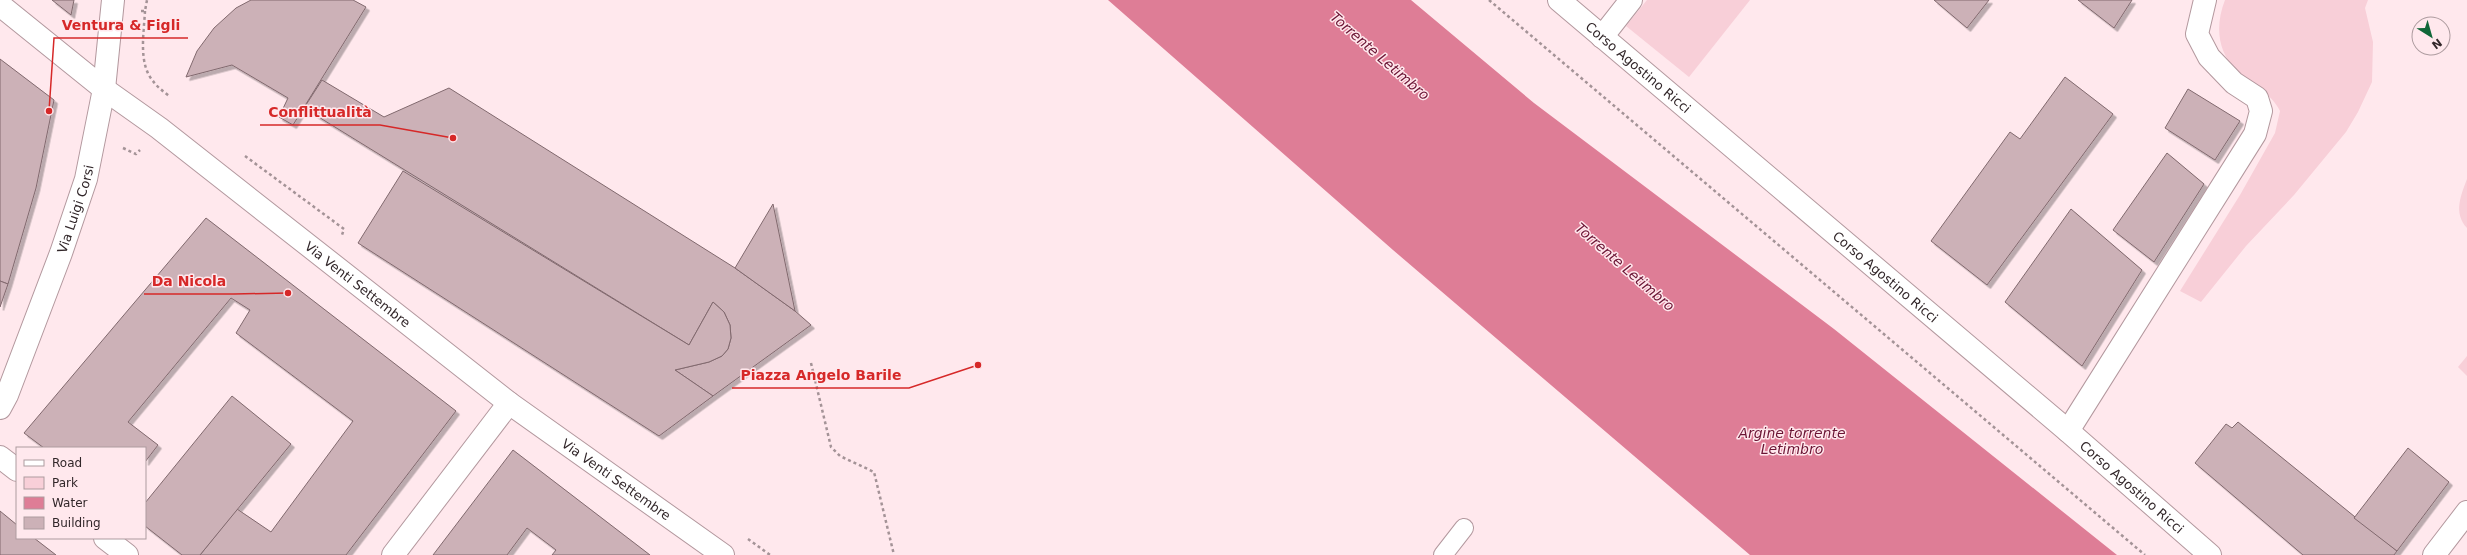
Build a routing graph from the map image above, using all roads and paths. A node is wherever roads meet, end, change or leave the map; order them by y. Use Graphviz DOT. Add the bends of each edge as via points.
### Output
graph roads {
  1 [pos="113,0"];
  2 [pos="1489,0"];
  3 [pos="1559,0"];
  4 [pos="1631,0"];
  5 [pos="2205,0"];
  6 [pos="0,5"];
  7 [pos="1602,37"];
  8 [pos="104,89"];
  9 [pos="811,363"];
  10 [pos="509,403"];
  11 [pos="0,408"];
  12 [pos="2068,431"];
  13 [pos="0,457"];
  14 [pos="16,469"];
  15 [pos="2467,512"];
  16 [pos="1464,528"];
  17 [pos="106,539"];
  18 [pos="127,555"];
  19 [pos="393,555"];
  20 [pos="723,555"];
  21 [pos="894,555"];
  22 [pos="1443,555"];
  23 [pos="2145,555"];
  24 [pos="2210,555"];
  25 [pos="2434,555"];
  1 -- 8 [label="street, Via Luigi Corsi"];
  2 -- 23 [label="path"];
  3 -- 7 [label="street, Corso Agostino Ricci"];
  4 -- 7 [label="street"];
  5 -- 12 [label="street" via="2197,34 2210,57 2234,83 2257,98 2261,111 2255,134"];
  6 -- 8 [label="street, Via Venti Settembre"];
  7 -- 12 [label="street, Corso Agostino Ricci"];
  8 -- 10 [label="street, Via Venti Settembre" via="166,133"];
  8 -- 11 [label="street, Via Luigi Corsi" via="84,186 8,395"];
  9 -- 21 [label="path" via="831,446 840,456 874,472"];
  10 -- 19 [label="street"];
  10 -- 20 [label="street, Via Venti Settembre"];
  12 -- 24 [label="street, Corso Agostino Ricci"];
  13 -- 14 [label="street"];
  15 -- 25 [label="street"];
  16 -- 22 [label="lane"];
  17 -- 18 [label="street"];
}
